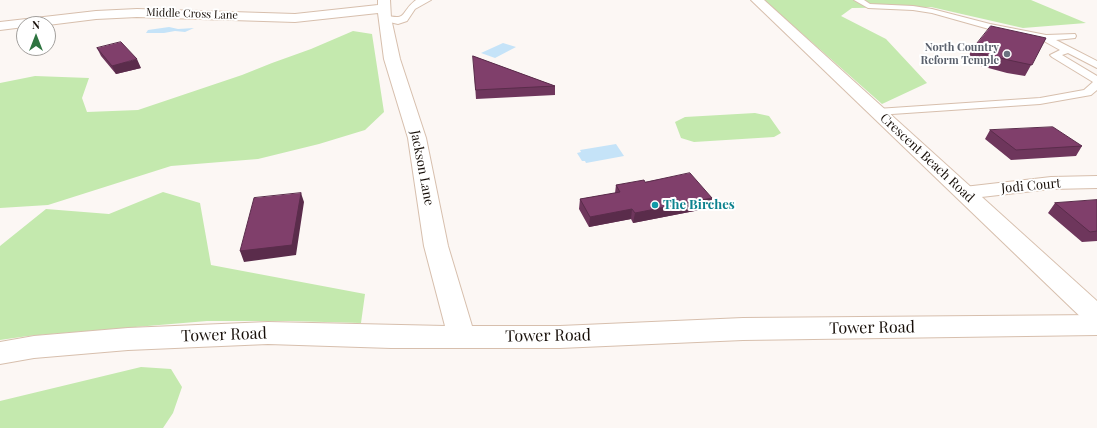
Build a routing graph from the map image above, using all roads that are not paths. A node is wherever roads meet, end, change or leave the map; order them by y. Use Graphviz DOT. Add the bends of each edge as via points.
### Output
graph roads {
  1 [pos="427,0"];
  2 [pos="757,0"];
  3 [pos="858,0"];
  4 [pos="384,9"];
  5 [pos="0,26"];
  6 [pos="1072,36"];
  7 [pos="1045,38"];
  8 [pos="1068,50"];
  9 [pos="1097,65"];
  10 [pos="1097,80"];
  11 [pos="1097,84"];
  12 [pos="877,112"];
  13 [pos="1097,182"];
  14 [pos="964,193"];
  15 [pos="1097,317"];
  16 [pos="1097,325"];
  17 [pos="461,337"];
  18 [pos="0,353"];
  1 -- 4 [label="lane" via="412,7 404,19 398,21"];
  2 -- 12 [label="street, Crescent Beach Road"];
  3 -- 7 [label="lane" via="868,6 932,11"];
  4 -- 5 [label="street, Middle Cross Lane" via="295,18 137,13"];
  4 -- 17 [label="street, Jackson Lane" via="392,59 417,138 436,246"];
  6 -- 7 [label="lane"];
  7 -- 8 [label="lane"];
  8 -- 9 [label="lane"];
  8 -- 10 [label="lane" via="1055,55"];
  11 -- 12 [label="lane" via="1087,93 1040,101"];
  12 -- 14 [label="street, Crescent Beach Road"];
  13 -- 14 [label="street, Jodi Court" via="1051,183"];
  14 -- 15 [label="street, Crescent Beach Road"];
  16 -- 17 [label="street, Tower Road" via="743,329 560,337"];
  17 -- 18 [label="street, Tower Road" via="268,333 128,339 34,347"];
}
